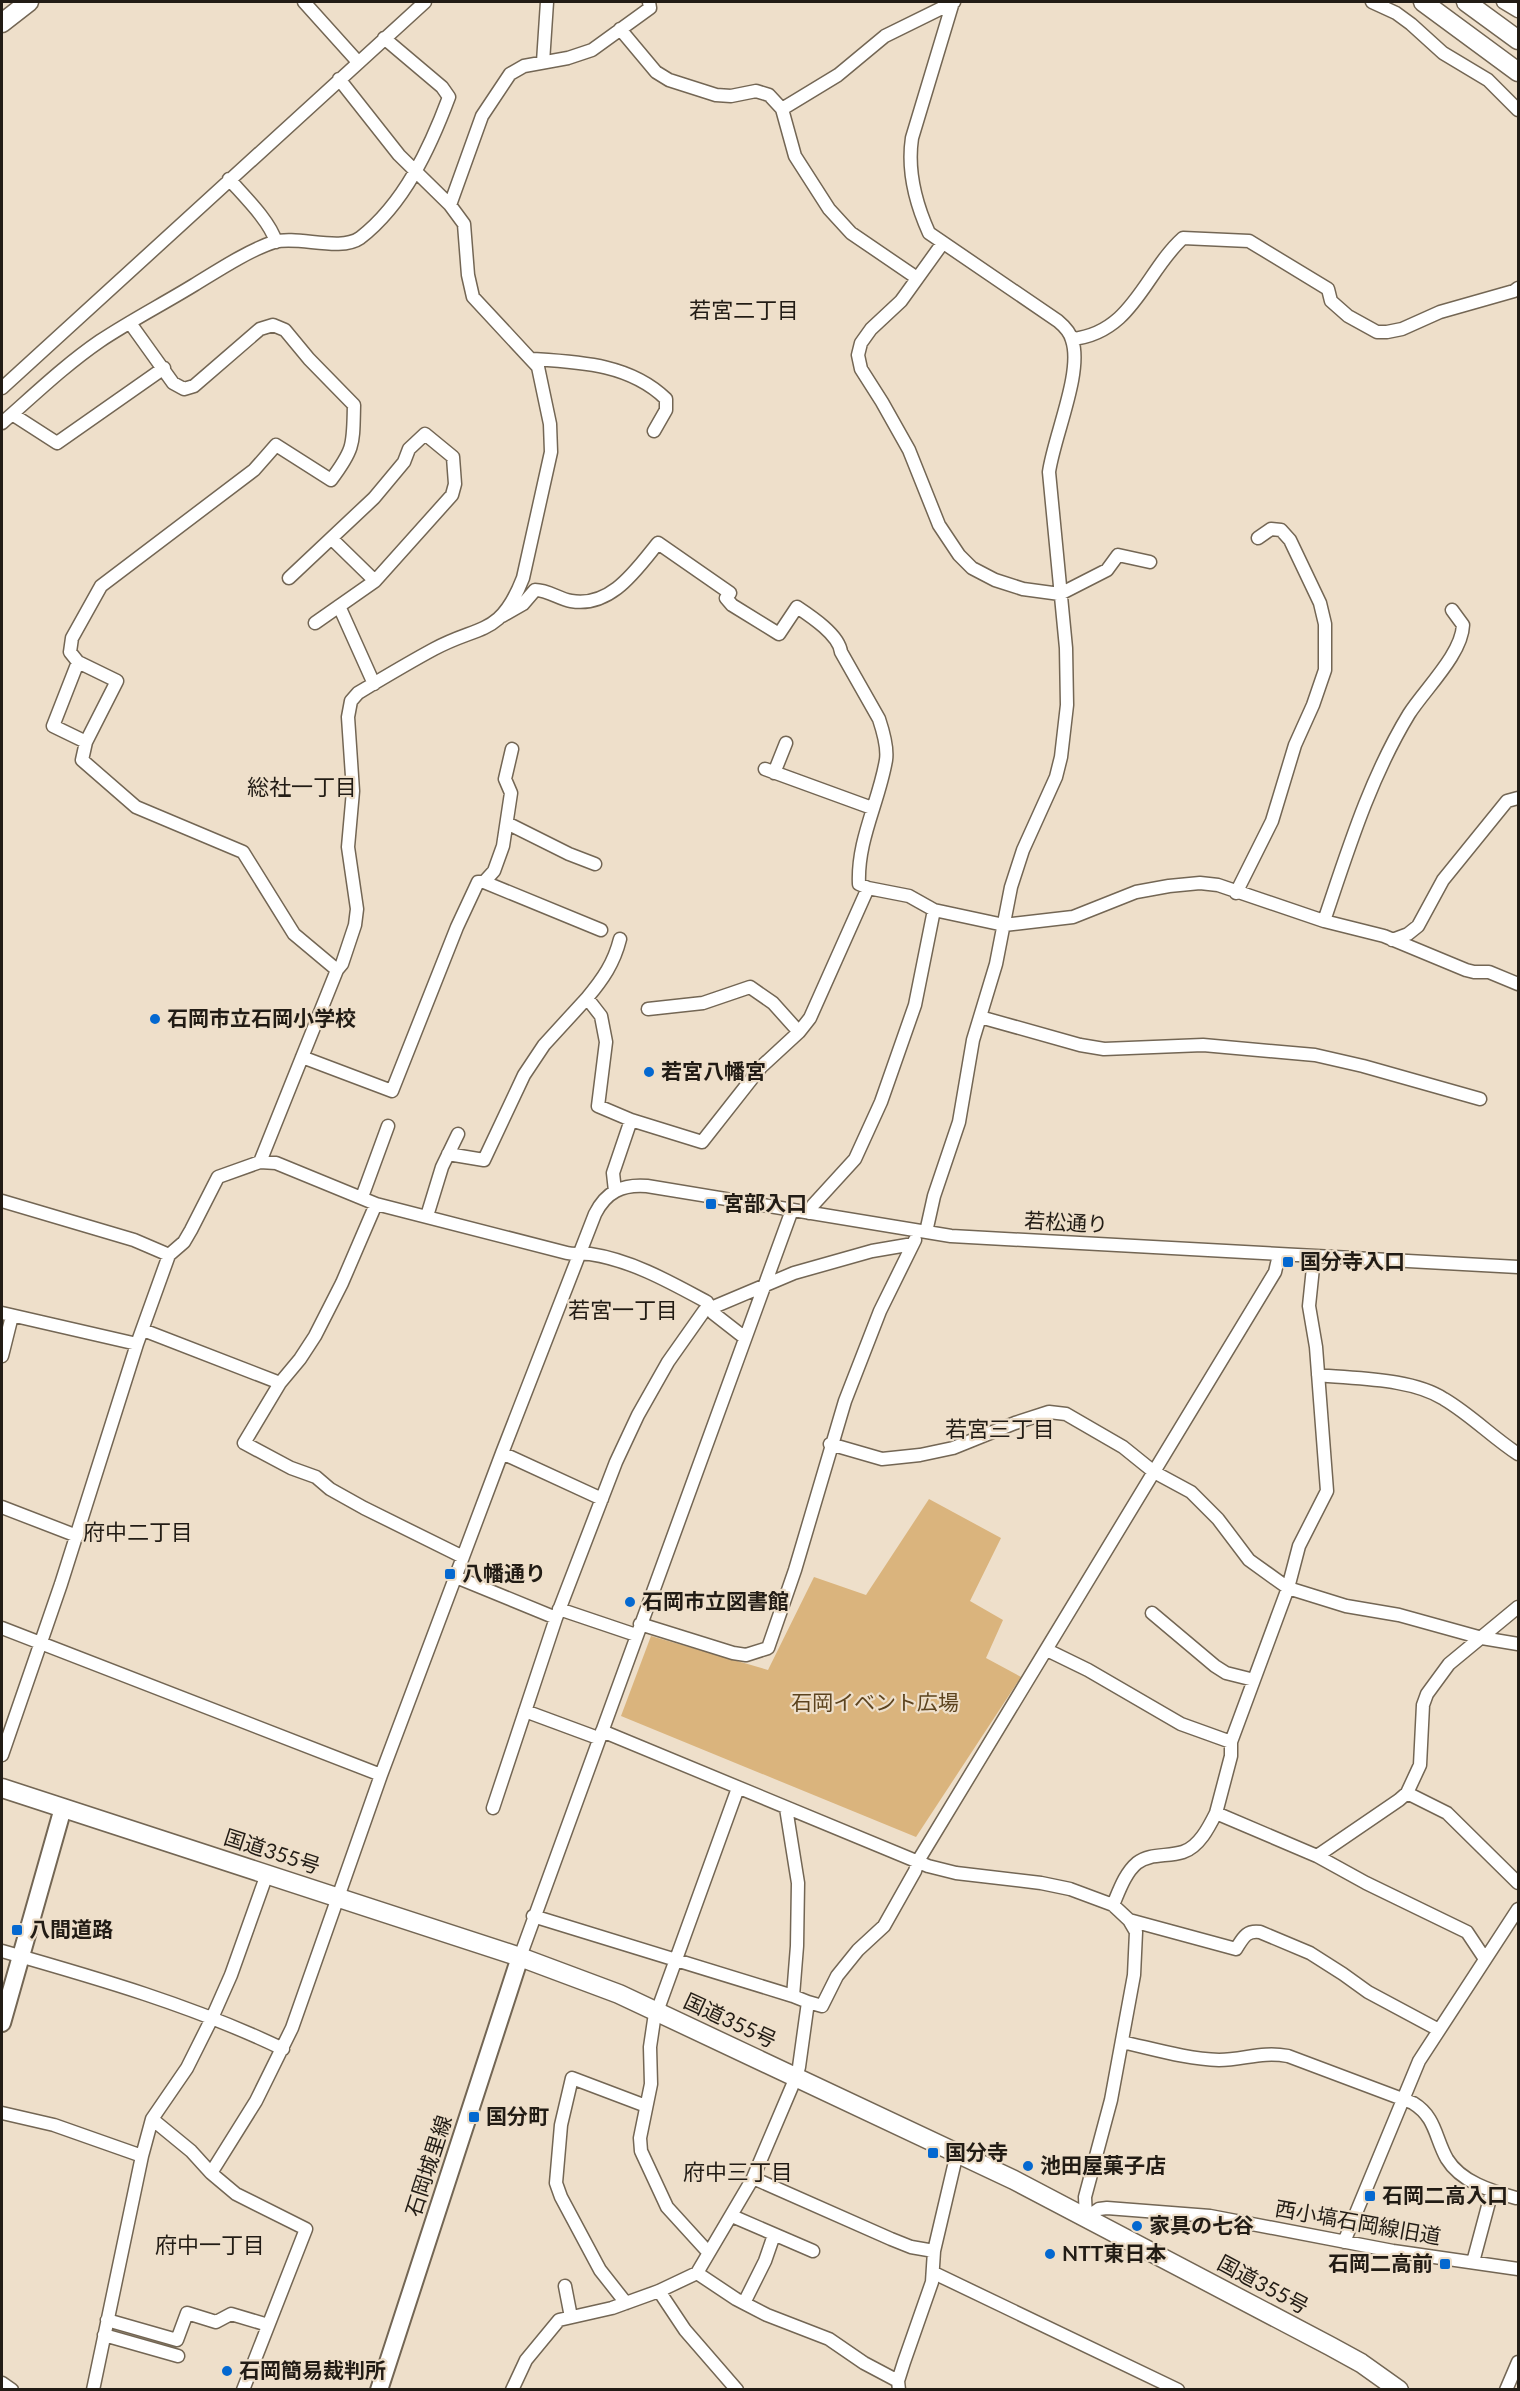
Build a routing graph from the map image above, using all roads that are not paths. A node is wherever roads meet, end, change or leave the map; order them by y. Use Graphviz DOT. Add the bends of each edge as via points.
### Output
graph roads {
  1 [pos="29,2"];
  2 [pos="304,2"];
  3 [pos="425,2"];
  4 [pos="547,2"];
  5 [pos="649,2"];
  6 [pos="953,2"];
  7 [pos="1372,2"];
  8 [pos="1423,2"];
  9 [pos="1466,2"];
  10 [pos="1503,2"];
  11 [pos="1518,11"];
  12 [pos="2,23"];
  13 [pos="620,28"];
  14 [pos="384,38"];
  15 [pos="1518,40"];
  16 [pos="358,62"];
  17 [pos="543,62"];
  18 [pos="1518,72"];
  19 [pos="339,79"];
  20 [pos="782,109"];
  21 [pos="1518,110"];
  22 [pos="415,171"];
  23 [pos="229,178"];
  24 [pos="450,205"];
  25 [pos="276,242"];
  26 [pos="942,244"];
  27 [pos="917,278"];
  28 [pos="1518,288"];
  29 [pos="130,323"];
  30 [pos="1072,339"];
  31 [pos="532,359"];
  32 [pos="164,368"];
  33 [pos="2,388"];
  34 [pos="12,414"];
  35 [pos="2,423"];
  36 [pos="654,431"];
  37 [pos="1258,538"];
  38 [pos="332,539"];
  39 [pos="1150,562"];
  40 [pos="289,578"];
  41 [pos="375,581"];
  42 [pos="1060,594"];
  43 [pos="339,606"];
  44 [pos="1452,610"];
  45 [pos="502,616"];
  46 [pos="315,623"];
  47 [pos="78,662"];
  48 [pos="374,684"];
  49 [pos="86,742"];
  50 [pos="786,743"];
  51 [pos="512,749"];
  52 [pos="1518,798"];
  53 [pos="872,808"];
  54 [pos="507,823"];
  55 [pos="595,864"];
  56 [pos="484,882"];
  57 [pos="868,888"];
  58 [pos="1236,893"];
  59 [pos="934,910"];
  60 [pos="1324,921"];
  61 [pos="1004,925"];
  62 [pos="601,930"];
  63 [pos="621,939"];
  64 [pos="1392,940"];
  65 [pos="337,970"];
  66 [pos="1518,984"];
  67 [pos="587,998"];
  68 [pos="648,1009"];
  69 [pos="980,1017"];
  70 [pos="799,1032"];
  71 [pos="302,1057"];
  72 [pos="1480,1099"];
  73 [pos="631,1120"];
  74 [pos="388,1126"];
  75 [pos="458,1134"];
  76 [pos="448,1154"];
  77 [pos="260,1162"];
  78 [pos="615,1191"];
  79 [pos="362,1197"];
  80 [pos="2,1201"];
  81 [pos="376,1203"];
  82 [pos="792,1210"];
  83 [pos="808,1213"];
  84 [pos="427,1216"];
  85 [pos="922,1232"];
  86 [pos="914,1244"];
  87 [pos="170,1255"];
  88 [pos="1279,1255"];
  89 [pos="579,1256"];
  90 [pos="1314,1257"];
  91 [pos="1518,1267"];
  92 [pos="765,1284"];
  93 [pos="711,1307"];
  94 [pos="7,1314"];
  95 [pos="143,1330"];
  96 [pos="745,1338"];
  97 [pos="137,1344"];
  98 [pos="2,1356"];
  99 [pos="1318,1375"];
  100 [pos="280,1383"];
  101 [pos="830,1444"];
  102 [pos="502,1454"];
  103 [pos="1518,1454"];
  104 [pos="1154,1472"];
  105 [pos="602,1499"];
  106 [pos="2,1507"];
  107 [pos="77,1536"];
  108 [pos="463,1557"];
  109 [pos="456,1577"];
  110 [pos="1288,1588"];
  111 [pos="1518,1607"];
  112 [pos="557,1613"];
  113 [pos="1152,1613"];
  114 [pos="2,1628"];
  115 [pos="638,1629"];
  116 [pos="1482,1638"];
  117 [pos="40,1643"];
  118 [pos="1518,1644"];
  119 [pos="1047,1650"];
  120 [pos="1254,1680"];
  121 [pos="525,1712"];
  122 [pos="600,1735"];
  123 [pos="1232,1742"];
  124 [pos="2,1755"];
  125 [pos="381,1775"];
  126 [pos="2,1788"];
  127 [pos="738,1788"];
  128 [pos="1407,1793"];
  129 [pos="63,1808"];
  130 [pos="786,1808"];
  131 [pos="493,1809"];
  132 [pos="1216,1813"];
  133 [pos="1317,1856"];
  134 [pos="918,1862"];
  135 [pos="267,1874"];
  136 [pos="1518,1883"];
  137 [pos="338,1898"];
  138 [pos="1113,1905"];
  139 [pos="1518,1909"];
  140 [pos="533,1916"];
  141 [pos="1129,1920"];
  142 [pos="2,1951"];
  143 [pos="20,1957"];
  144 [pos="520,1957"];
  145 [pos="1485,1959"];
  146 [pos="676,1961"];
  147 [pos="793,1996"];
  148 [pos="807,2002"];
  149 [pos="658,2011"];
  150 [pos="212,2018"];
  151 [pos="2,2023"];
  152 [pos="1439,2030"];
  153 [pos="1122,2042"];
  154 [pos="283,2049"];
  155 [pos="796,2077"];
  156 [pos="1402,2099"];
  157 [pos="646,2106"];
  158 [pos="2,2113"];
  159 [pos="152,2119"];
  160 [pos="957,2153"];
  161 [pos="142,2156"];
  162 [pos="211,2173"];
  163 [pos="753,2178"];
  164 [pos="1492,2192"];
  165 [pos="1516,2198"];
  166 [pos="732,2216"];
  167 [pos="1086,2218"];
  168 [pos="774,2235"];
  169 [pos="1344,2242"];
  170 [pos="813,2251"];
  171 [pos="934,2251"];
  172 [pos="708,2252"];
  173 [pos="1473,2262"];
  174 [pos="1518,2269"];
  175 [pos="934,2272"];
  176 [pos="697,2273"];
  177 [pos="565,2286"];
  178 [pos="659,2291"];
  179 [pos="626,2303"];
  180 [pos="744,2303"];
  181 [pos="571,2317"];
  182 [pos="108,2320"];
  183 [pos="268,2325"];
  184 [pos="104,2335"];
  185 [pos="178,2356"];
  186 [pos="1518,2362"];
  187 [pos="2,2383"];
  188 [pos="899,2387"];
  189 [pos="12,2390"];
  190 [pos="93,2390"];
  191 [pos="243,2390"];
  192 [pos="379,2390"];
  193 [pos="512,2390"];
  194 [pos="737,2390"];
  195 [pos="1178,2390"];
  196 [pos="1399,2390"];
  197 [pos="1506,2390"];
  1 -- 12 [label="highway"];
  2 -- 16 [label="street"];
  3 -- 14 [label="street"];
  4 -- 17 [label="street"];
  5 -- 13 [label="street" via="650,8"];
  6 -- 20 [label="street" via="885,36 838,75"];
  6 -- 26 [label="street" via="909,159 919,213 929,233"];
  7 -- 21 [label="street" via="1404,19 1443,53 1488,80"];
  8 -- 18 [label="highway"];
  9 -- 15 [label="highway"];
  10 -- 11 [label="street"];
  13 -- 17 [label="street" via="592,50"];
  13 -- 20 [label="street" via="662,77 723,96 756,90 769,94"];
  14 -- 16 [label="street"];
  14 -- 22 [label="street" via="449,97"];
  16 -- 19 [label="street"];
  17 -- 24 [label="street" via="510,74 482,116"];
  19 -- 22 [label="street"];
  19 -- 23 [label="street"];
  20 -- 27 [label="street" via="795,156 829,209 851,233"];
  22 -- 24 [label="street"];
  22 -- 25 [label="street" via="373,227 357,240"];
  23 -- 25 [label="street"];
  23 -- 33 [label="street"];
  24 -- 31 [label="street" via="464,224 473,297"];
  25 -- 29 [label="street" via="225,266"];
  26 -- 27 [label="street"];
  26 -- 30 [label="street" via="1058,321"];
  27 -- 42 [label="street" via="902,301 861,343 861,369 896,426 939,525 959,555 972,568 995,580"];
  28 -- 30 [label="street" via="1440,312 1402,329 1377,332 1336,308 1328,289 1249,241 1183,238 1171,248 1138,300 1117,320 1094,335"];
  29 -- 32 [label="street"];
  29 -- 34 [label="street" via="72,362"];
  30 -- 42 [label="street" via="1075,368 1049,472"];
  31 -- 36 [label="street" via="579,362 623,371 652,385 666,399 666,410"];
  31 -- 45 [label="street" via="550,424 551,452 523,578"];
  32 -- 34 [label="street" via="57,443"];
  32 -- 47 [label="street" via="173,383 184,388 194,386 260,329 273,325 285,330 354,405 353,443 331,480 276,445 254,470 101,586 72,638 70,652"];
  34 -- 35 [label="street"];
  37 -- 58 [label="street" via="1271,529 1281,530 1290,540 1320,603 1325,624 1325,670 1295,745 1272,821"];
  38 -- 40 [label="street"];
  38 -- 41 [label="street"];
  38 -- 41 [label="street" via="374,498 404,462 409,449 425,434 453,457 452,495"];
  39 -- 42 [label="street" via="1118,555 1107,570"];
  41 -- 43 [label="street"];
  42 -- 61 [label="street" via="1068,705 1061,757 1023,850"];
  43 -- 46 [label="street"];
  43 -- 48 [label="street"];
  44 -- 60 [label="street" via="1462,625 1460,642 1409,714 1382,765 1360,814"];
  45 -- 48 [label="street" via="491,626 436,648"];
  45 -- 53 [label="street" via="523,604 535,590 579,601 615,591 658,543 730,593 726,598 732,605 779,634 797,607 840,644 849,669 879,719 886,758"];
  47 -- 49 [label="street" via="53,726"];
  47 -- 49 [label="street" via="117,681"];
  48 -- 65 [label="street" via="351,701 348,717 353,791 348,847 357,909 355,925"];
  49 -- 65 [label="street" via="82,760 136,807 243,852 294,934"];
  50 -- 53 [label="street" via="770,771"];
  51 -- 54 [label="street" via="505,779 511,793"];
  52 -- 64 [label="street" via="1507,801 1443,880 1418,926"];
  53 -- 57 [label="street" via="859,869 859,884"];
  54 -- 55 [label="street"];
  54 -- 56 [label="street" via="494,871"];
  56 -- 62 [label="street"];
  56 -- 71 [label="street" via="478,882 457,927 392,1090"];
  57 -- 59 [label="street" via="909,897"];
  57 -- 70 [label="street" via="814,1010"];
  58 -- 60 [label="street"];
  58 -- 61 [label="street" via="1218,885 1169,886 1136,892 1072,917"];
  59 -- 61 [label="street"];
  59 -- 83 [label="street" via="915,1005 874,1118 855,1159"];
  60 -- 64 [label="street"];
  61 -- 69 [label="street"];
  63 -- 67 [label="street" via="606,976"];
  64 -- 66 [label="street" via="1466,970 1489,972"];
  65 -- 71 [label="street"];
  67 -- 73 [label="street" via="601,1017 606,1042 598,1106"];
  67 -- 76 [label="street" via="544,1045 524,1075 484,1160"];
  68 -- 70 [label="street" via="703,1003 750,987 773,1003"];
  69 -- 72 [label="street" via="1104,1049 1203,1045 1315,1055"];
  69 -- 85 [label="street" via="959,1122"];
  70 -- 73 [label="street" via="761,1067 702,1142"];
  71 -- 77 [label="street"];
  73 -- 78 [label="street" via="613,1173"];
  74 -- 79 [label="street"];
  75 -- 76 [label="street"];
  76 -- 84 [label="street"];
  77 -- 79 [label="street" via="276,1163"];
  77 -- 87 [label="street" via="218,1177 184,1242"];
  78 -- 82 [label="street, 若松通り" via="626,1186 647,1186"];
  78 -- 89 [label="street" via="600,1204"];
  79 -- 81 [label="street"];
  80 -- 87 [label="street" via="134,1240"];
  81 -- 84 [label="street"];
  81 -- 100 [label="street" via="315,1336"];
  82 -- 83 [label="street, 若松通り"];
  82 -- 92 [label="street"];
  83 -- 85 [label="street, 若松通り"];
  84 -- 89 [label="street"];
  85 -- 86 [label="street"];
  85 -- 88 [label="street, 若松通り"];
  86 -- 92 [label="street" via="840,1259"];
  86 -- 101 [label="street" via="880,1311"];
  87 -- 95 [label="street"];
  88 -- 90 [label="street, 若松通り"];
  88 -- 104 [label="street" via="1275,1272"];
  89 -- 93 [label="street" via="587,1253 634,1266"];
  89 -- 102 [label="street"];
  90 -- 91 [label="street, 若松通り"];
  90 -- 99 [label="street" via="1310,1306"];
  92 -- 93 [label="street"];
  92 -- 96 [label="street"];
  93 -- 96 [label="street" via="713,1313"];
  93 -- 105 [label="street" via="704,1311 668,1362 638,1414"];
  94 -- 97 [label="street"];
  94 -- 98 [label="street"];
  95 -- 97 [label="street"];
  95 -- 100 [label="street"];
  96 -- 115 [label="street"];
  97 -- 107 [label="street"];
  99 -- 103 [label="street" via="1409,1385 1427,1391 1444,1398"];
  99 -- 110 [label="street" via="1327,1491 1299,1546"];
  100 -- 108 [label="street" via="244,1443 316,1477 364,1508"];
  101 -- 104 [label="street" via="882,1459 920,1455 953,1448 1049,1412 1066,1414 1090,1426"];
  101 -- 115 [label="street" via="795,1570 768,1647 746,1655"];
  102 -- 105 [label="street"];
  102 -- 108 [label="street"];
  104 -- 110 [label="street" via="1191,1492 1218,1519 1249,1560"];
  104 -- 119 [label="street"];
  105 -- 112 [label="street"];
  106 -- 107 [label="street"];
  107 -- 117 [label="street"];
  108 -- 109 [label="street"];
  109 -- 112 [label="street"];
  109 -- 125 [label="street"];
  110 -- 116 [label="street"];
  110 -- 120 [label="street"];
  111 -- 116 [label="street"];
  112 -- 115 [label="street"];
  112 -- 121 [label="street"];
  113 -- 120 [label="street" via="1215,1666"];
  114 -- 117 [label="street"];
  115 -- 122 [label="street"];
  116 -- 118 [label="street"];
  116 -- 128 [label="street" via="1449,1664 1427,1694 1420,1765"];
  117 -- 124 [label="street"];
  117 -- 125 [label="street"];
  119 -- 123 [label="street" via="1181,1724"];
  119 -- 134 [label="street"];
  120 -- 123 [label="street"];
  121 -- 122 [label="street"];
  121 -- 131 [label="street"];
  122 -- 127 [label="street"];
  122 -- 140 [label="street"];
  123 -- 132 [label="street"];
  125 -- 137 [label="street"];
  126 -- 129 [label="highway, 国道355号"];
  127 -- 130 [label="street"];
  127 -- 146 [label="street"];
  128 -- 133 [label="street"];
  128 -- 136 [label="street" via="1447,1813"];
  129 -- 135 [label="highway, 国道355号"];
  129 -- 143 [label="main road"];
  130 -- 134 [label="street"];
  130 -- 147 [label="street" via="798,1883"];
  132 -- 133 [label="street"];
  132 -- 138 [label="street" via="1205,1833 1184,1852 1146,1858 1135,1865"];
  133 -- 145 [label="street" via="1467,1932"];
  134 -- 138 [label="street" via="956,1873 1070,1889"];
  134 -- 148 [label="street" via="884,1926 837,1976 822,2006"];
  135 -- 137 [label="highway, 国道355号"];
  135 -- 150 [label="street"];
  137 -- 144 [label="highway, 国道355号"];
  137 -- 154 [label="street"];
  138 -- 141 [label="street"];
  139 -- 145 [label="street"];
  140 -- 144 [label="street"];
  140 -- 146 [label="street"];
  141 -- 152 [label="street" via="1236,1949 1245,1934 1260,1932 1310,1953 1368,1992"];
  141 -- 153 [label="street" via="1136,1932 1136,1950"];
  142 -- 143 [label="street"];
  143 -- 150 [label="street"];
  143 -- 151 [label="main road"];
  144 -- 149 [label="highway, 国道355号"];
  144 -- 192 [label="main road, 石岡城里線"];
  145 -- 152 [label="street"];
  146 -- 147 [label="street"];
  146 -- 149 [label="street"];
  147 -- 148 [label="street"];
  148 -- 155 [label="street"];
  149 -- 155 [label="highway, 国道355号"];
  149 -- 157 [label="street" via="650,2047 651,2084"];
  150 -- 154 [label="street"];
  150 -- 159 [label="street" via="187,2068"];
  152 -- 156 [label="street"];
  153 -- 156 [label="street" via="1203,2059 1271,2053 1288,2056"];
  153 -- 167 [label="street" via="1085,2197"];
  154 -- 162 [label="street"];
  155 -- 160 [label="highway, 国道355号"];
  155 -- 163 [label="street"];
  156 -- 164 [label="street" via="1413,2103 1434,2122 1454,2168"];
  156 -- 169 [label="street"];
  157 -- 172 [label="street" via="641,2151 667,2207"];
  157 -- 179 [label="street" via="572,2078 558,2149 556,2183 561,2197 600,2270"];
  158 -- 161 [label="street" via="87,2135"];
  159 -- 161 [label="street"];
  159 -- 162 [label="street"];
  160 -- 167 [label="highway, 国道355号"];
  160 -- 171 [label="street"];
  161 -- 182 [label="street"];
  162 -- 183 [label="street" via="236,2194 306,2229"];
  163 -- 166 [label="street"];
  163 -- 171 [label="street" via="891,2239"];
  164 -- 165 [label="street"];
  164 -- 173 [label="street"];
  166 -- 168 [label="street"];
  166 -- 172 [label="street"];
  167 -- 169 [label="street, 西小塙石岡線旧道" via="1107,2208 1210,2216"];
  167 -- 196 [label="highway, 国道355号" via="1321,2341"];
  168 -- 170 [label="street"];
  168 -- 180 [label="street"];
  169 -- 173 [label="street, 西小塙石岡線旧道"];
  171 -- 175 [label="street"];
  172 -- 176 [label="street"];
  173 -- 174 [label="street, 西小塙石岡線旧道"];
  175 -- 188 [label="street"];
  175 -- 195 [label="street"];
  176 -- 178 [label="street"];
  176 -- 180 [label="street"];
  177 -- 181 [label="street"];
  178 -- 179 [label="street"];
  178 -- 194 [label="street" via="685,2330"];
  179 -- 181 [label="street"];
  180 -- 188 [label="street" via="829,2339"];
  181 -- 193 [label="street" via="555,2323 540,2341"];
  182 -- 183 [label="street" via="177,2340 187,2313 216,2322 231,2314"];
  182 -- 184 [label="street"];
  183 -- 191 [label="street"];
  184 -- 185 [label="street"];
  184 -- 190 [label="street"];
  186 -- 197 [label="street"];
  187 -- 189 [label="street"];
}
